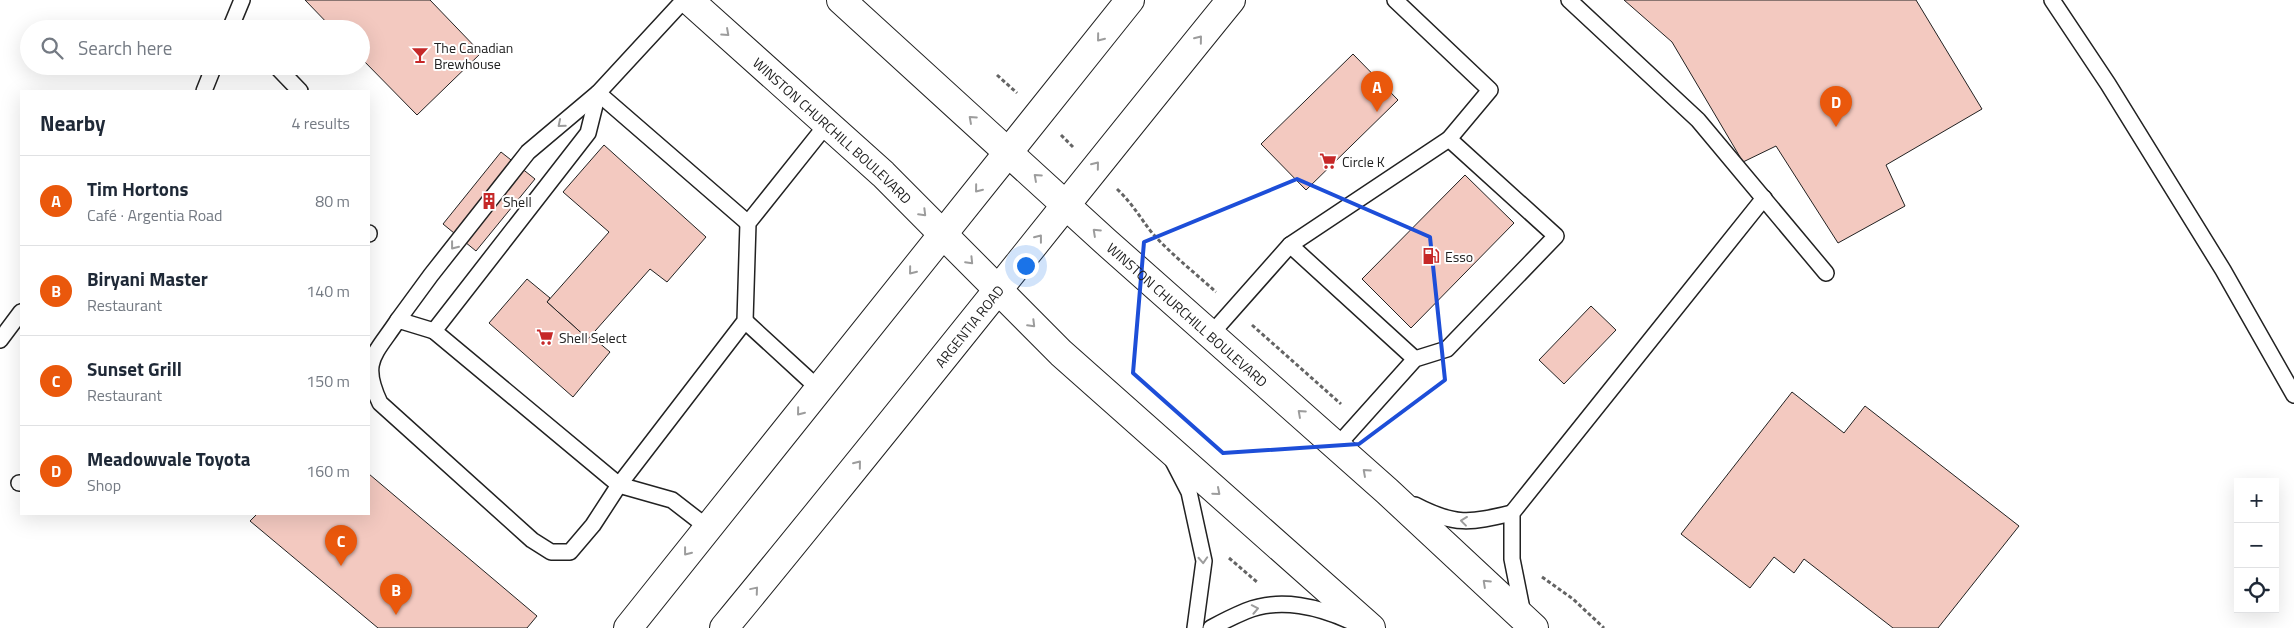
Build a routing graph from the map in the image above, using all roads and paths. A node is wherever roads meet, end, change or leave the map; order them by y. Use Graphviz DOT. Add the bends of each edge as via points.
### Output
graph roads {
  1 [pos="242,0"];
  2 [pos="684,0"];
  3 [pos="689,0"];
  4 [pos="1130,0"];
  5 [pos="1231,0"];
  6 [pos="1395,0"];
  7 [pos="1569,0"];
  8 [pos="2052,0"];
  9 [pos="844,1"];
  10 [pos="236,20"];
  11 [pos="997,74"];
  12 [pos="210,75"];
  13 [pos="285,75"];
  14 [pos="204,90"];
  15 [pos="299,90"];
  16 [pos="598,93"];
  17 [pos="1038,114"];
  18 [pos="827,124"];
  19 [pos="1449,139"];
  20 [pos="1008,151"];
  21 [pos="1094,167"];
  22 [pos="1764,198"];
  23 [pos="1066,203"];
  24 [pos="748,223"];
  25 [pos="942,233"];
  26 [pos="1290,245"];
  27 [pos="1826,273"];
  28 [pos="1204,281"];
  29 [pos="998,290"];
  30 [pos="20,313"];
  31 [pos="398,320"];
  32 [pos="746,321"];
  33 [pos="434,331"];
  34 [pos="1212,333"];
  35 [pos="1268,339"];
  36 [pos="0,340"];
  37 [pos="1415,359"];
  38 [pos="818,388"];
  39 [pos="1330,395"];
  40 [pos="2294,395"];
  41 [pos="1337,446"];
  42 [pos="1167,449"];
  43 [pos="619,485"];
  44 [pos="1387,491"];
  45 [pos="1512,513"];
  46 [pos="707,527"];
  47 [pos="1226,555"];
  48 [pos="1541,576"];
  49 [pos="1258,584"];
  50 [pos="1529,623"];
  51 [pos="628,628"];
  52 [pos="724,628"];
  53 [pos="1195,628"];
  54 [pos="1211,628"];
  55 [pos="1366,628"];
  56 [pos="1371,628"];
  57 [pos="1604,628"];
  1 -- 10 [label="lane"];
  2 -- 16 [label="lane"];
  3 -- 18 [label="main road, WINSTON CHURCHILL BOULEVARD, one-way"];
  4 -- 17 [label="main road, one-way"];
  21 -- 5 [label="main road, ARGENTIA ROAD, one-way"];
  6 -- 19 [label="lane" via="1490,90"];
  7 -- 22 [label="lane" via="1698,120"];
  8 -- 40 [label="lane" via="2108,84"];
  20 -- 9 [label="main road, WINSTON CHURCHILL BOULEVARD, one-way"];
  11 -- 17 [label="path"];
  12 -- 14 [label="lane"];
  13 -- 15 [label="lane"];
  16 -- 24 [label="lane"];
  16 -- 31 [label="lane, one-way" via="528,152"];
  16 -- 33 [label="lane" via="588,132"];
  17 -- 20 [label="main road"];
  17 -- 21 [label="path"];
  18 -- 24 [label="lane"];
  18 -- 25 [label="main road, WINSTON CHURCHILL BOULEVARD, one-way"];
  19 -- 26 [label="lane"];
  19 -- 37 [label="lane" via="1556,236 1447,348"];
  23 -- 20 [label="main road, WINSTON CHURCHILL BOULEVARD, one-way"];
  20 -- 25 [label="main road, one-way"];
  21 -- 23 [label="main road, ARGENTIA ROAD"];
  21 -- 28 [label="path" via="1133,203 1152,233"];
  22 -- 27 [label="lane"];
  22 -- 45 [label="lane"];
  29 -- 23 [label="main road, ARGENTIA ROAD, one-way"];
  34 -- 23 [label="main road, WINSTON CHURCHILL BOULEVARD, one-way"];
  24 -- 32 [label="lane"];
  25 -- 29 [label="main road, WINSTON CHURCHILL BOULEVARD, one-way"];
  25 -- 38 [label="main road, one-way"];
  26 -- 34 [label="lane"];
  26 -- 37 [label="lane"];
  29 -- 42 [label="main road, WINSTON CHURCHILL BOULEVARD, one-way" via="1061,353"];
  52 -- 29 [label="main road, ARGENTIA ROAD, one-way"];
  30 -- 36 [label="lane"];
  31 -- 33 [label="lane"];
  31 -- 43 [label="lane" via="371,360 370,382 380,402 532,540 551,552 570,552 593,525"];
  32 -- 38 [label="lane"];
  32 -- 43 [label="lane"];
  33 -- 43 [label="lane"];
  41 -- 34 [label="main road, WINSTON CHURCHILL BOULEVARD, one-way"];
  35 -- 39 [label="path"];
  37 -- 41 [label="lane"];
  38 -- 46 [label="main road, one-way"];
  44 -- 41 [label="main road, WINSTON CHURCHILL BOULEVARD, one-way"];
  42 -- 53 [label="lane, one-way" via="1190,492 1204,561"];
  42 -- 56 [label="main road, WINSTON CHURCHILL BOULEVARD, one-way"];
  43 -- 46 [label="lane" via="672,500"];
  45 -- 44 [label="lane, one-way" via="1473,522 1438,517"];
  50 -- 44 [label="main road, WINSTON CHURCHILL BOULEVARD, one-way"];
  45 -- 50 [label="lane" via="1512,560"];
  46 -- 51 [label="main road, one-way"];
  47 -- 49 [label="path"];
  48 -- 57 [label="path"];
  54 -- 55 [label="lane, one-way" via="1248,610 1279,605 1311,607"];
}
